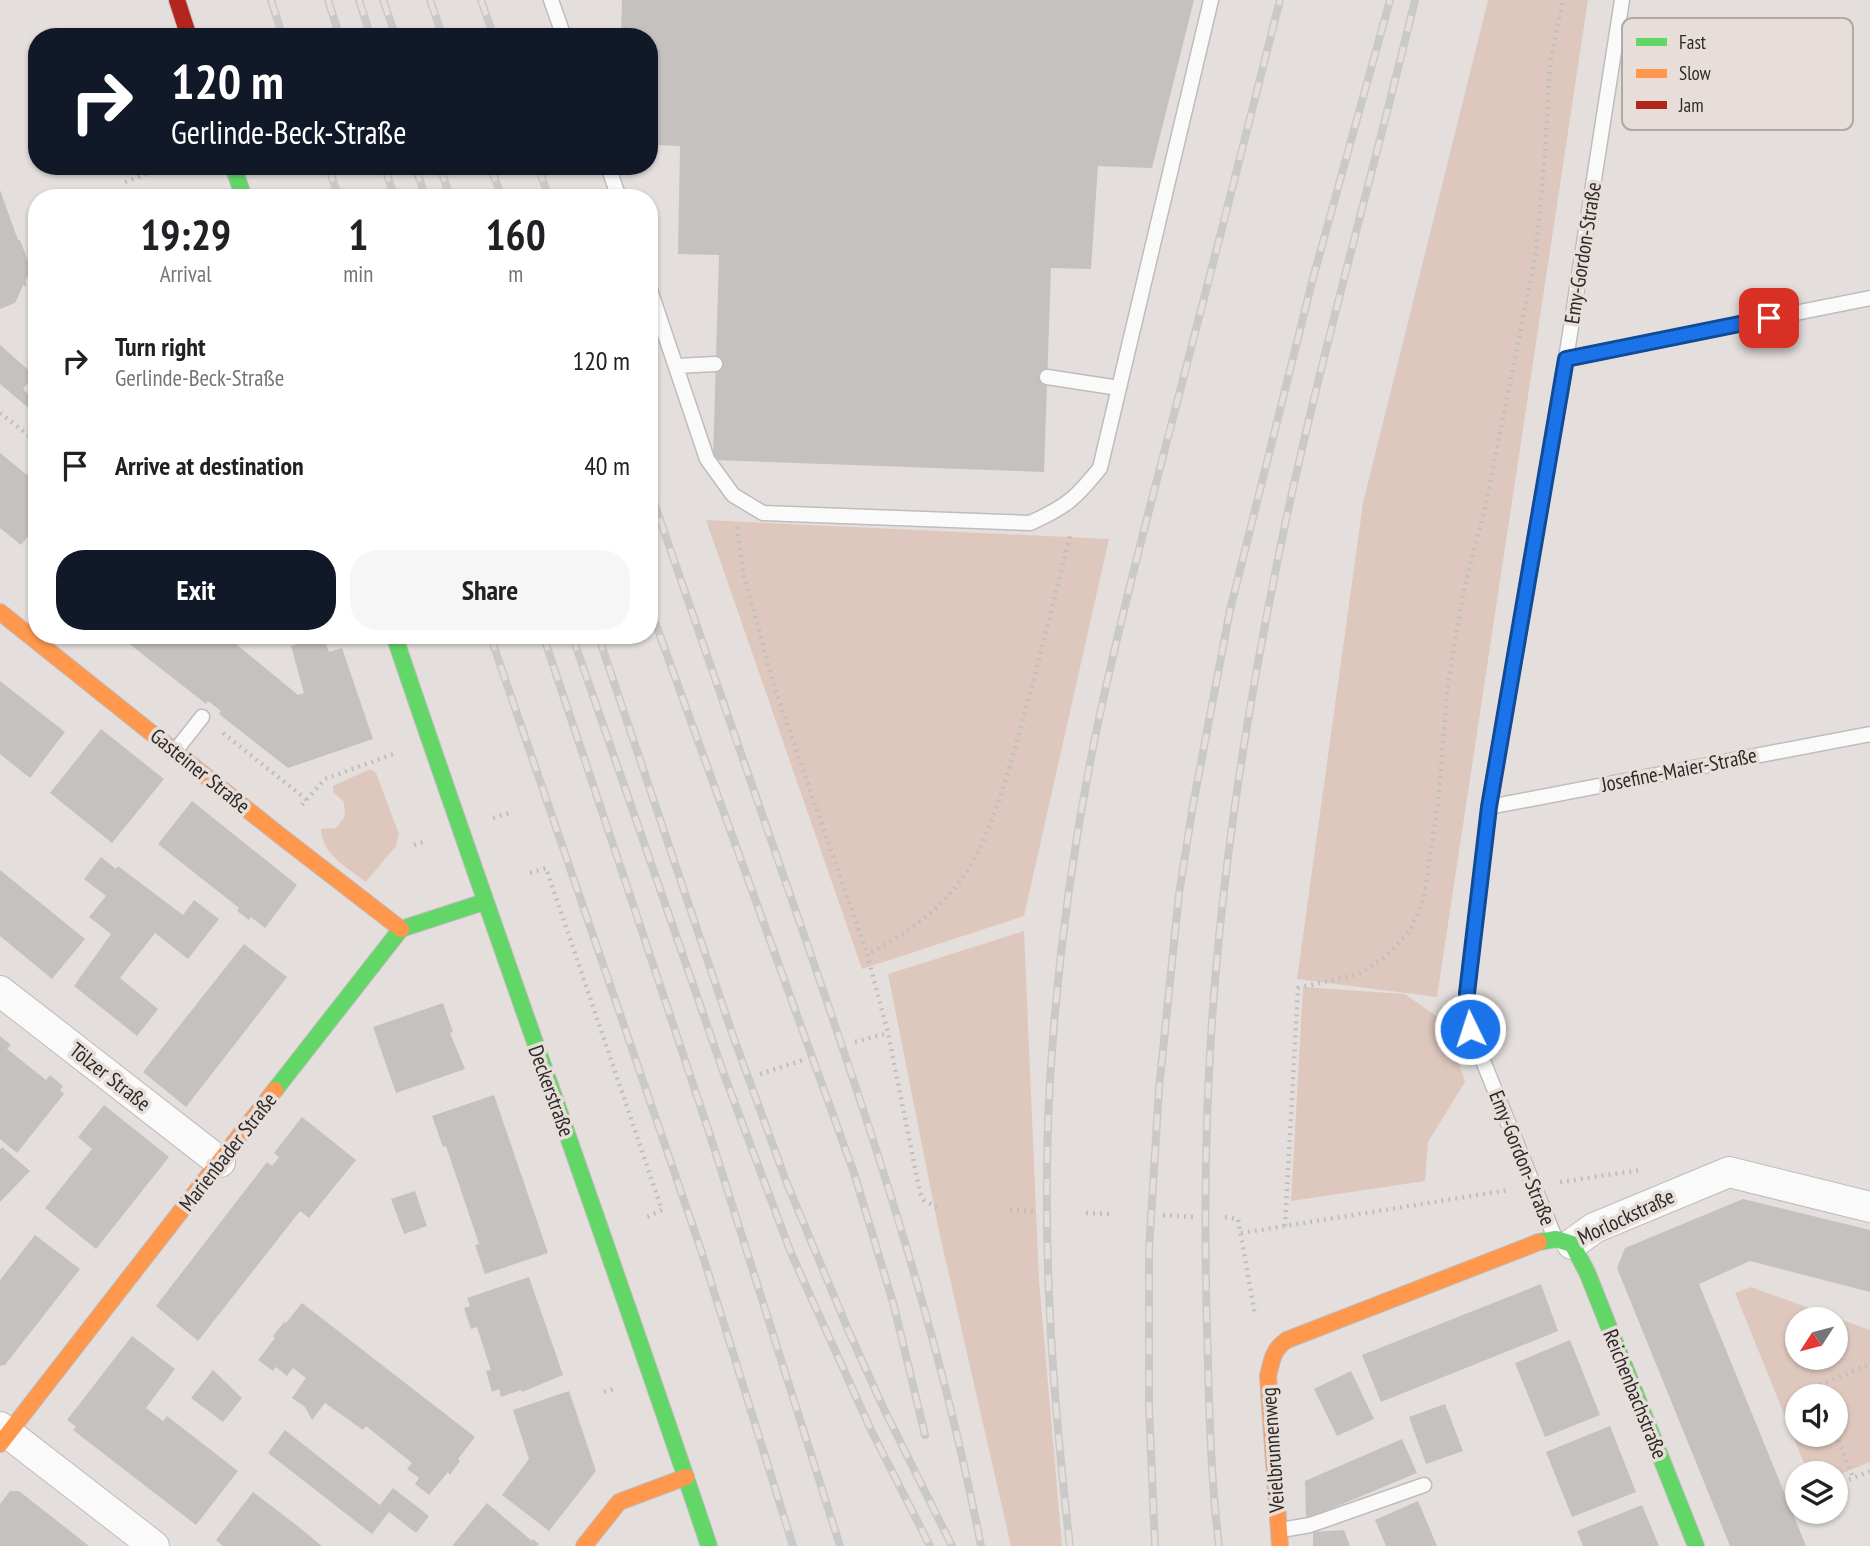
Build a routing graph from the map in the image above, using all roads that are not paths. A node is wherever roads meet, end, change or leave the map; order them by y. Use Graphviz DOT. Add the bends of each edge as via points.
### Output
graph roads {
  1 [pos="177,0"];
  2 [pos="551,0"];
  3 [pos="1212,0"];
  4 [pos="1622,0"];
  5 [pos="186,28"];
  6 [pos="561,28"];
  7 [pos="1870,298"];
  8 [pos="658,313"];
  9 [pos="1566,359"];
  10 [pos="715,364"];
  11 [pos="676,366"];
  12 [pos="1048,377"];
  13 [pos="1119,388"];
  14 [pos="0,612"];
  15 [pos="28,634"];
  16 [pos="41,644"];
  17 [pos="397,644"];
  18 [pos="202,717"];
  19 [pos="1870,734"];
  20 [pos="176,751"];
  21 [pos="1489,807"];
  22 [pos="484,902"];
  23 [pos="401,929"];
  24 [pos="0,991"];
  25 [pos="220,1163"];
  26 [pos="1870,1207"];
  27 [pos="1564,1242"];
  28 [pos="1273,1354"];
  29 [pos="3,1435"];
  30 [pos="686,1477"];
  31 [pos="1424,1485"];
  32 [pos="1280,1538"];
  33 [pos="154,1546"];
  34 [pos="584,1546"];
  35 [pos="709,1546"];
  36 [pos="1696,1546"];
  1 -- 5 [label="street"];
  2 -- 6 [label="lane"];
  3 -- 13 [label="lane"];
  4 -- 9 [label="lane, Emy-Gordon-Straße"];
  7 -- 9 [label="lane"];
  8 -- 11 [label="lane"];
  9 -- 21 [label="lane, Emy-Gordon-Straße"];
  10 -- 11 [label="lane"];
  11 -- 13 [label="lane" via="707,458 733,495 763,513 1030,523 1060,510 1100,468"];
  12 -- 13 [label="lane"];
  14 -- 15 [label="street, Gasteiner Straße"];
  16 -- 20 [label="street, Gasteiner Straße"];
  17 -- 22 [label="street, Deckerstraße"];
  18 -- 20 [label="lane"];
  19 -- 21 [label="lane, Josefine-Maier-Straße"];
  20 -- 23 [label="street, Gasteiner Straße"];
  21 -- 27 [label="lane, Emy-Gordon-Straße" via="1467,993 1470,1029 1534,1186"];
  22 -- 23 [label="street"];
  22 -- 30 [label="street, Deckerstraße"];
  23 -- 25 [label="street, Marienbader Straße"];
  24 -- 25 [label="street, Tölzer Straße"];
  25 -- 29 [label="street, Marienbader Straße"];
  26 -- 27 [label="street, Morlockstraße" via="1729,1172"];
  27 -- 28 [label="street, Morlockstraße" via="1535,1243 1287,1340"];
  27 -- 36 [label="street, Reichenbachstraße" via="1587,1272"];
  28 -- 32 [label="street, Veielbrunnenweg" via="1268,1376"];
  29 -- 33 [label="street"];
  30 -- 34 [label="street" via="619,1502"];
  30 -- 35 [label="street, Deckerstraße"];
  31 -- 32 [label="lane"];
}
